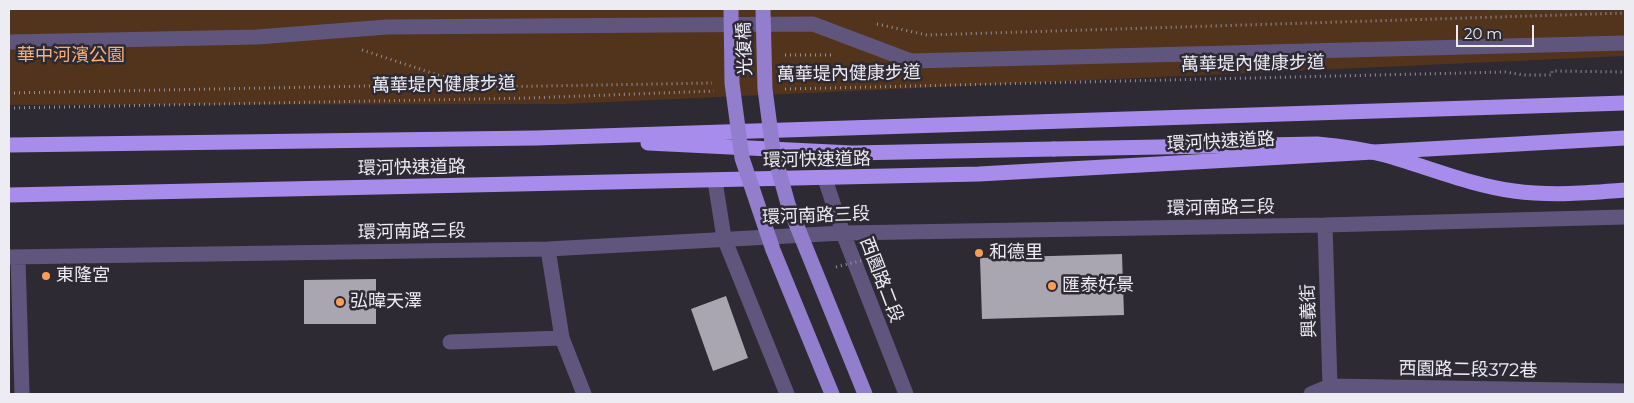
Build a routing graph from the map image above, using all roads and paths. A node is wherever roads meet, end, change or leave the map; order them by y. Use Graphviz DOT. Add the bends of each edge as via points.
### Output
graph roads {
  1 [pos="731,9"];
  2 [pos="763,9"];
  3 [pos="1625,13"];
  4 [pos="872,23"];
  5 [pos="345,30"];
  6 [pos="9,42"];
  7 [pos="1625,43"];
  8 [pos="777,55"];
  9 [pos="841,55"];
  10 [pos="1625,72"];
  11 [pos="441,76"];
  12 [pos="780,82"];
  13 [pos="712,84"];
  14 [pos="771,89"];
  15 [pos="716,90"];
  16 [pos="782,91"];
  17 [pos="9,93"];
  18 [pos="1625,103"];
  19 [pos="9,108"];
  20 [pos="536,138"];
  21 [pos="1625,138"];
  22 [pos="9,145"];
  23 [pos="825,179"];
  24 [pos="715,181"];
  25 [pos="1625,190"];
  26 [pos="9,195"];
  27 [pos="1625,217"];
  28 [pos="1325,225"];
  29 [pos="843,233"];
  30 [pos="724,238"];
  31 [pos="548,249"];
  32 [pos="14,257"];
  33 [pos="832,258"];
  34 [pos="836,267"];
  35 [pos="840,276"];
  36 [pos="878,285"];
  37 [pos="562,338"];
  38 [pos="450,342"];
  39 [pos="1332,390"];
  40 [pos="1440,391"];
  41 [pos="1625,391"];
  42 [pos="1575,393"];
  43 [pos="22,394"];
  44 [pos="584,394"];
  45 [pos="788,394"];
  46 [pos="832,394"];
  47 [pos="865,394"];
  48 [pos="906,394"];
  49 [pos="1311,394"];
  1 -- 46 [label="main road, 光復橋, bridge" via="732,84 742,158 773,250"];
  2 -- 14 [label="main road, 光復橋, bridge"];
  3 -- 4 [label="path" via="927,35"];
  5 -- 6 [label="street" via="257,38"];
  5 -- 7 [label="street" via="812,24 911,61"];
  5 -- 11 [label="path" via="356,48"];
  8 -- 9 [label="path"];
  10 -- 14 [label="path, 萬華堤內健康步道"];
  11 -- 13 [label="path" via="487,87"];
  11 -- 17 [label="path" via="422,86"];
  12 -- 16 [label="path"];
  14 -- 47 [label="main road, 光復橋, bridge" via="772,150 788,204"];
  15 -- 19 [label="path, 萬華堤內健康步道" via="529,98"];
  18 -- 20 [label="highway, 環河快速道路"];
  20 -- 22 [label="highway, 環河快速道路"];
  20 -- 25 [label="highway, bridge" via="852,153 1317,144 1383,154 1514,191 1573,194"];
  21 -- 23 [label="highway, 環河快速道路" via="989,174"];
  23 -- 24 [label="highway, 環河快速道路"];
  23 -- 29 [label="street, 西園路二段"];
  24 -- 26 [label="highway, 環河快速道路"];
  24 -- 30 [label="street"];
  27 -- 28 [label="street, 環河南路三段"];
  28 -- 29 [label="street, 環河南路三段"];
  28 -- 39 [label="street, 興義街"];
  29 -- 30 [label="street, 環河南路三段"];
  29 -- 48 [label="street, 西園路二段"];
  30 -- 31 [label="street, 環河南路三段"];
  30 -- 45 [label="street"];
  31 -- 32 [label="street, 環河南路三段"];
  31 -- 37 [label="street"];
  32 -- 43 [label="street"];
  33 -- 34 [label="path"];
  34 -- 35 [label="path"];
  34 -- 36 [label="path, bridge" via="868,259"];
  37 -- 38 [label="street"];
  37 -- 44 [label="street"];
  39 -- 40 [label="street, 西園路二段372巷"];
  39 -- 49 [label="street, 西園路二段372巷"];
  40 -- 42 [label="street, 西園路二段372巷"];
  41 -- 42 [label="street, 西園路二段372巷"];
}
